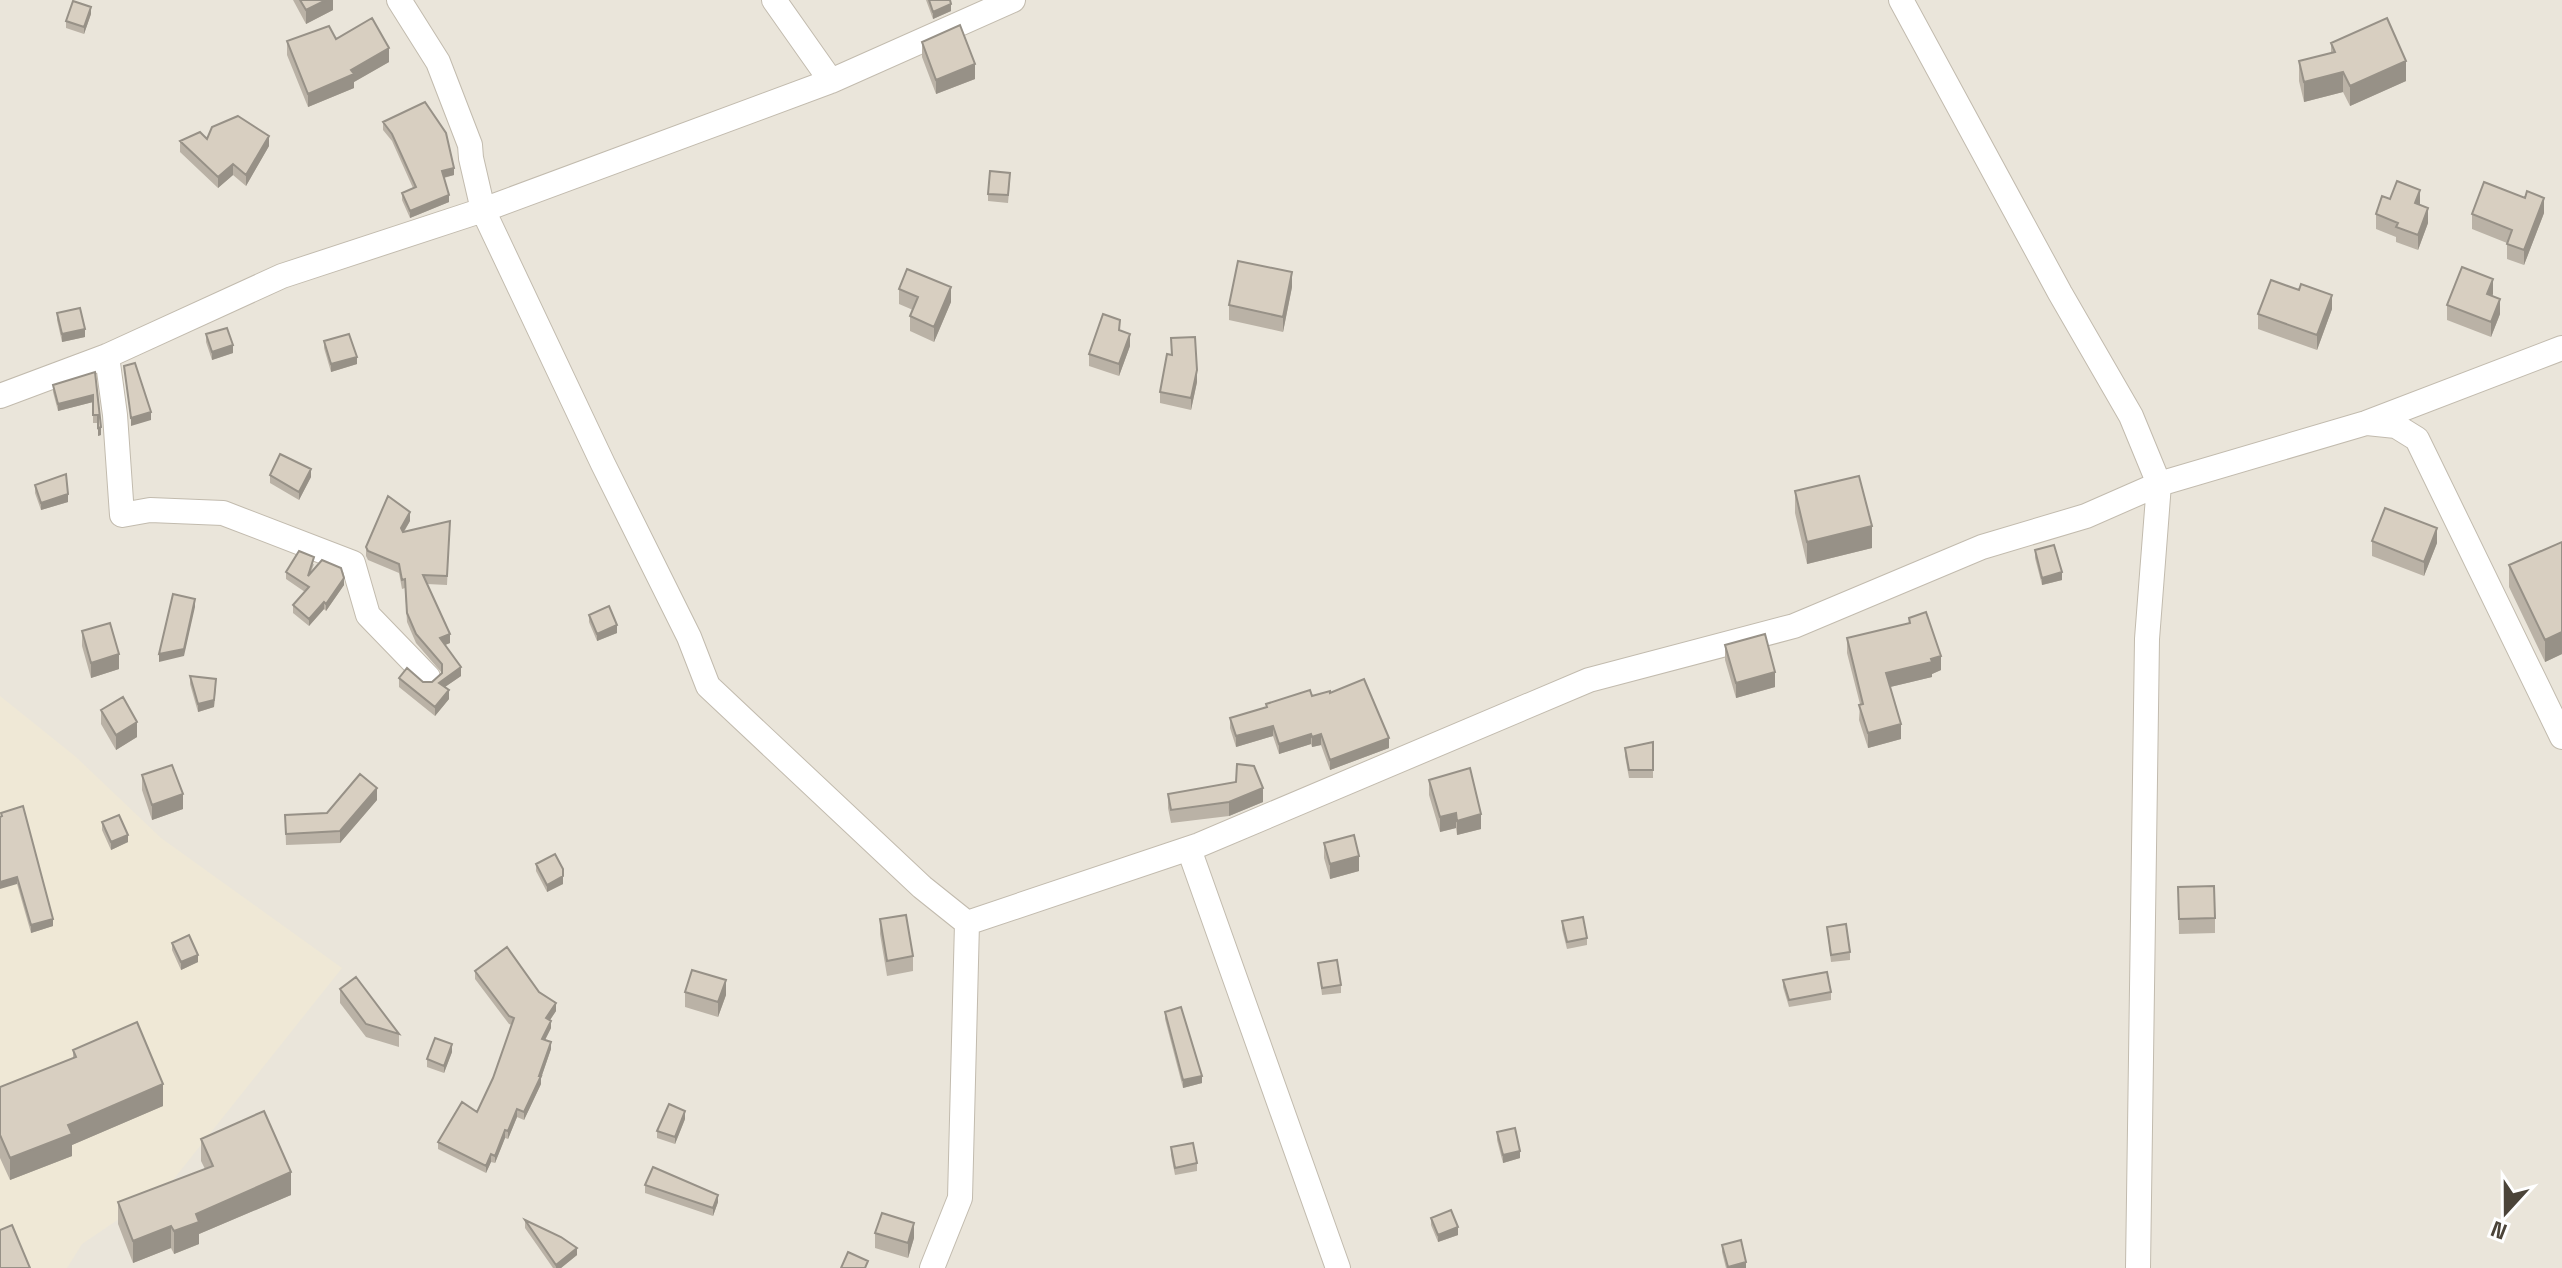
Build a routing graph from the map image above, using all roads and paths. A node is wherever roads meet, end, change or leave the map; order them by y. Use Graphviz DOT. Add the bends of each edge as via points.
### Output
graph roads {
  1 [pos="399,0"];
  2 [pos="774,0"];
  3 [pos="1901,0"];
  4 [pos="1001,2"];
  5 [pos="831,81"];
  6 [pos="483,210"];
  7 [pos="2562,348"];
  8 [pos="107,356"];
  9 [pos="0,396"];
  10 [pos="2366,423"];
  11 [pos="2159,484"];
  12 [pos="428,677"];
  13 [pos="2562,737"];
  14 [pos="1189,849"];
  15 [pos="967,923"];
  16 [pos="932,1268"];
  17 [pos="1338,1268"];
  18 [pos="2138,1268"];
  1 -- 6 [label="street" via="438,62 470,145"];
  2 -- 5 [label="street"];
  3 -- 11 [label="street" via="2131,416"];
  4 -- 5 [label="street"];
  5 -- 6 [label="street"];
  6 -- 8 [label="street" via="282,276"];
  6 -- 15 [label="street" via="708,686"];
  7 -- 10 [label="street"];
  8 -- 9 [label="street"];
  8 -- 12 [label="street" via="122,515 150,510 223,513 353,563 368,615"];
  10 -- 11 [label="street"];
  10 -- 13 [label="street" via="2396,426 2417,439"];
  11 -- 14 [label="street" via="2086,516 1982,547 1794,626 1589,680"];
  11 -- 18 [label="street" via="2147,639"];
  14 -- 15 [label="street"];
  14 -- 17 [label="street"];
  15 -- 16 [label="street" via="960,1198"];
}
